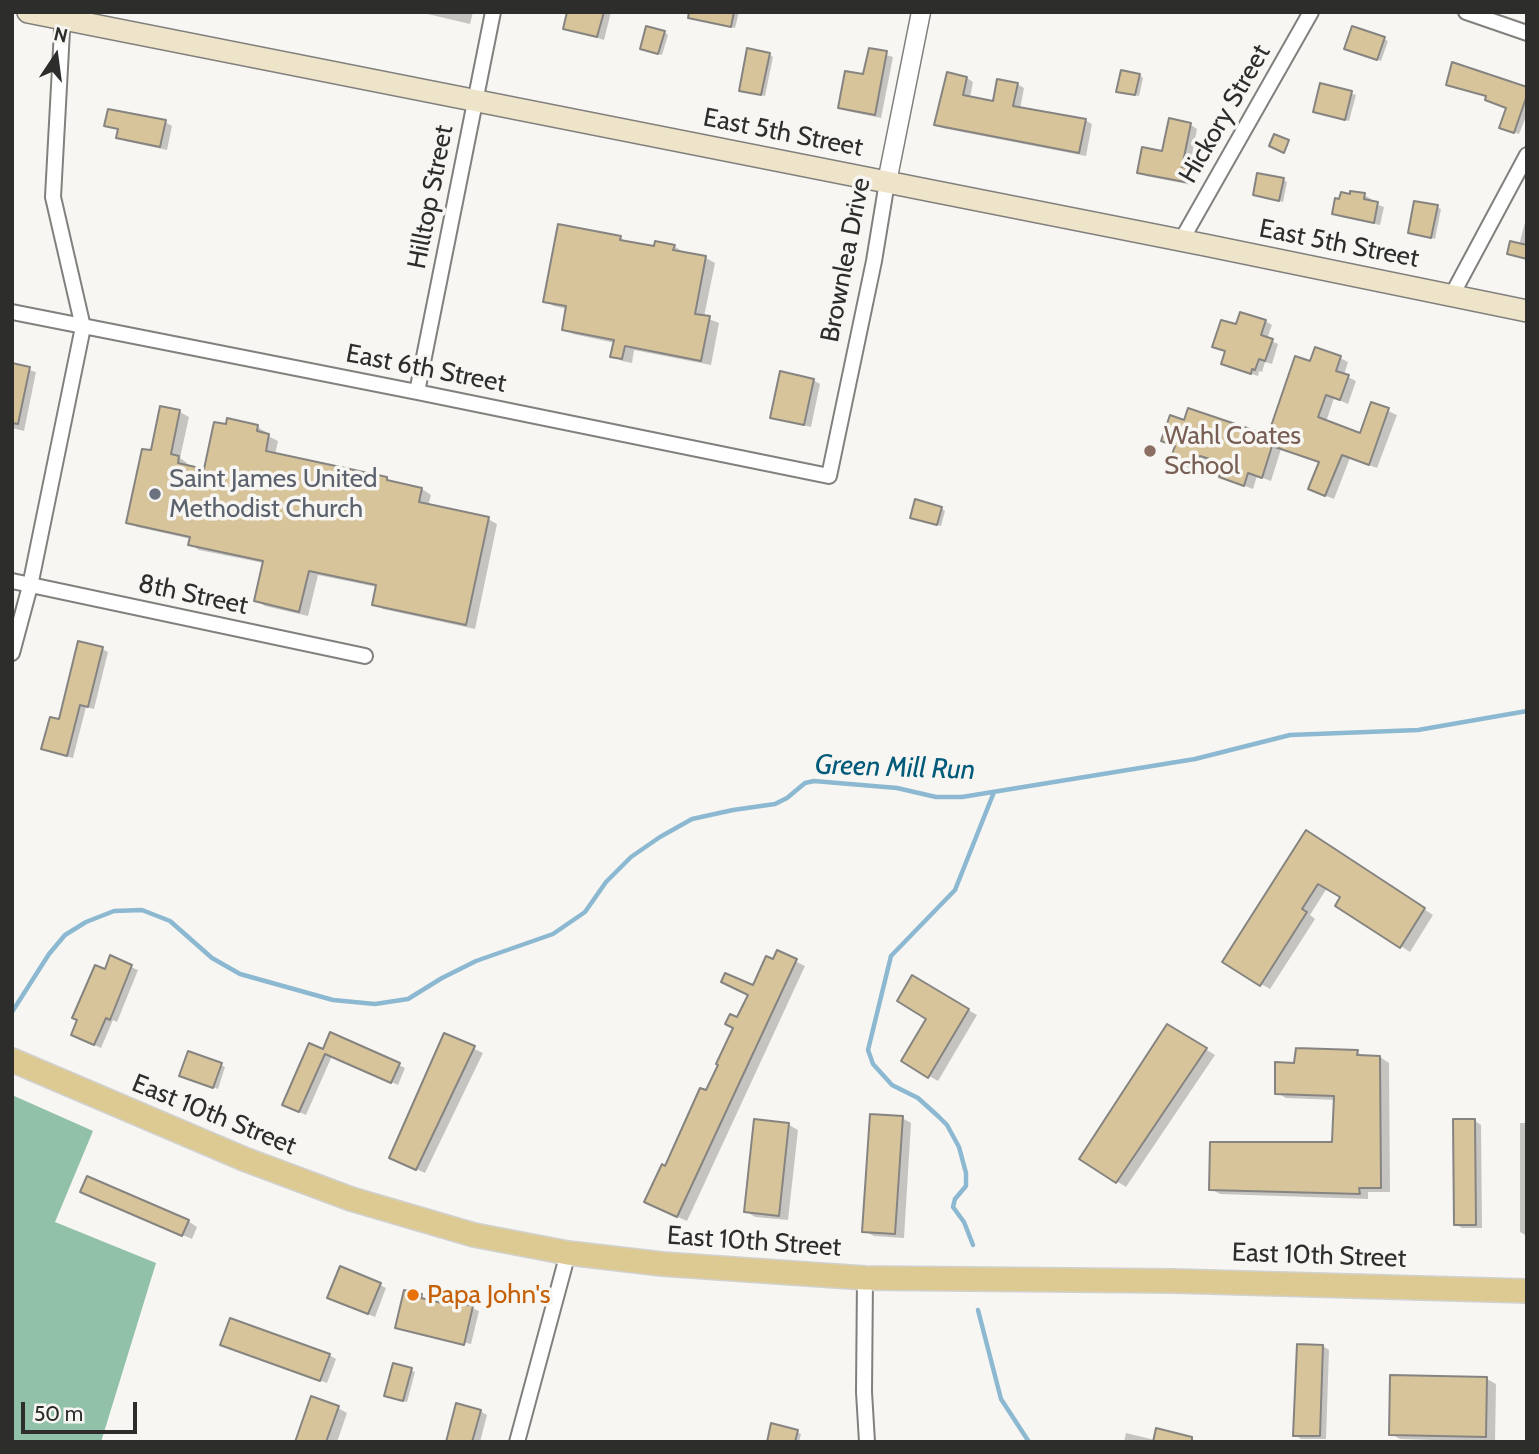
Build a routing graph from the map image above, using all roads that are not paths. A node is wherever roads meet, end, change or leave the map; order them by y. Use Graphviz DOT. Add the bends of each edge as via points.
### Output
graph roads {
  1 [pos="28,12"];
  2 [pos="493,12"];
  3 [pos="921,12"];
  4 [pos="1311,12"];
  5 [pos="1465,12"];
  6 [pos="62,16"];
  7 [pos="1527,33"];
  8 [pos="475,102"];
  9 [pos="1527,155"];
  10 [pos="887,182"];
  11 [pos="1181,240"];
  12 [pos="1452,295"];
  13 [pos="1527,311"];
  14 [pos="12,312"];
  15 [pos="83,327"];
  16 [pos="417,391"];
  17 [pos="829,476"];
  18 [pos="12,581"];
  19 [pos="30,586"];
  20 [pos="12,653"];
  21 [pos="365,656"];
  22 [pos="12,1060"];
  23 [pos="568,1253"];
  24 [pos="865,1278"];
  25 [pos="1527,1291"];
  26 [pos="517,1442"];
  27 [pos="867,1442"];
  1 -- 6 [label="main road, East 5th Street"];
  2 -- 8 [label="street, Hilltop Street"];
  3 -- 10 [label="street, Brownlea Drive"];
  4 -- 11 [label="street, Hickory Street"];
  5 -- 7 [label="street"];
  6 -- 8 [label="main road, East 5th Street"];
  6 -- 15 [label="street" via="53,197"];
  8 -- 10 [label="main road, East 5th Street"];
  8 -- 16 [label="street, Hilltop Street"];
  9 -- 12 [label="street"];
  10 -- 11 [label="main road, East 5th Street"];
  10 -- 17 [label="street, Brownlea Drive"];
  11 -- 12 [label="main road, East 5th Street"];
  12 -- 13 [label="main road, East 5th Street"];
  14 -- 15 [label="street, East 6th Street"];
  15 -- 16 [label="street, East 6th Street"];
  15 -- 19 [label="street"];
  16 -- 17 [label="street, East 6th Street"];
  18 -- 19 [label="street, 8th Street"];
  19 -- 20 [label="street"];
  19 -- 21 [label="street, 8th Street"];
  22 -- 23 [label="main road, East 10th Street" via="351,1199 474,1234"];
  23 -- 24 [label="main road, East 10th Street"];
  23 -- 26 [label="street"];
  24 -- 25 [label="main road, East 10th Street" via="1174,1280"];
  24 -- 27 [label="street"];
}
